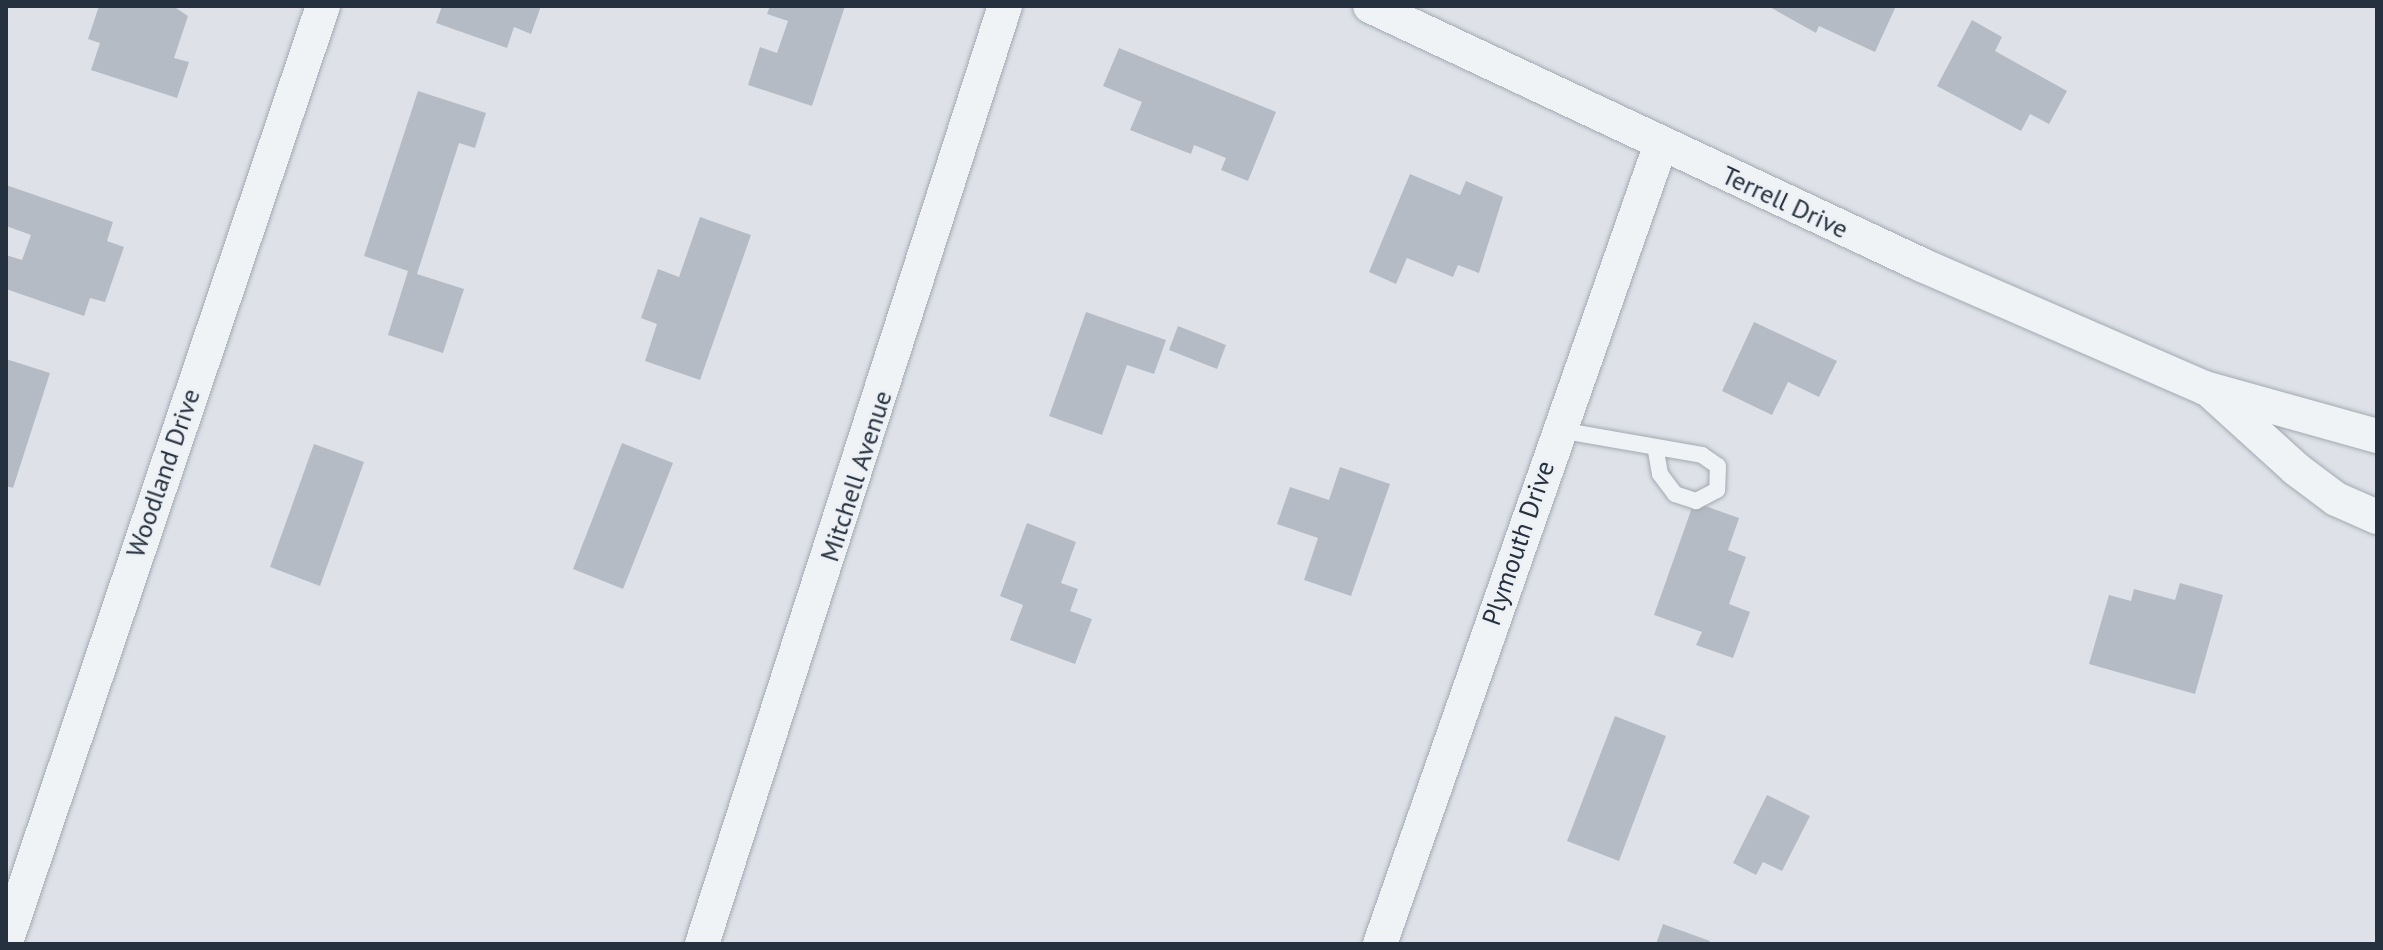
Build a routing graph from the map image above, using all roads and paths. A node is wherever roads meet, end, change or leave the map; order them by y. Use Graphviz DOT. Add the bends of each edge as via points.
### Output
graph roads {
  1 [pos="323,6"];
  2 [pos="1005,6"];
  3 [pos="1370,6"];
  4 [pos="1661,144"];
  5 [pos="2205,388"];
  6 [pos="1558,430"];
  7 [pos="2377,436"];
  8 [pos="1656,451"];
  9 [pos="2377,517"];
  10 [pos="6,942"];
  11 [pos="702,944"];
  12 [pos="1380,944"];
  1 -- 10 [label="street, Woodland Drive"];
  2 -- 11 [label="street, Mitchell Avenue"];
  3 -- 4 [label="street, Terrell Drive"];
  4 -- 5 [label="street, Terrell Drive"];
  4 -- 6 [label="street, Plymouth Drive"];
  5 -- 7 [label="street, Terrell Drive"];
  5 -- 9 [label="street, Terrell Drive" via="2296,469 2336,499"];
  6 -- 8 [label="lane"];
  6 -- 12 [label="street, Plymouth Drive"];
}
